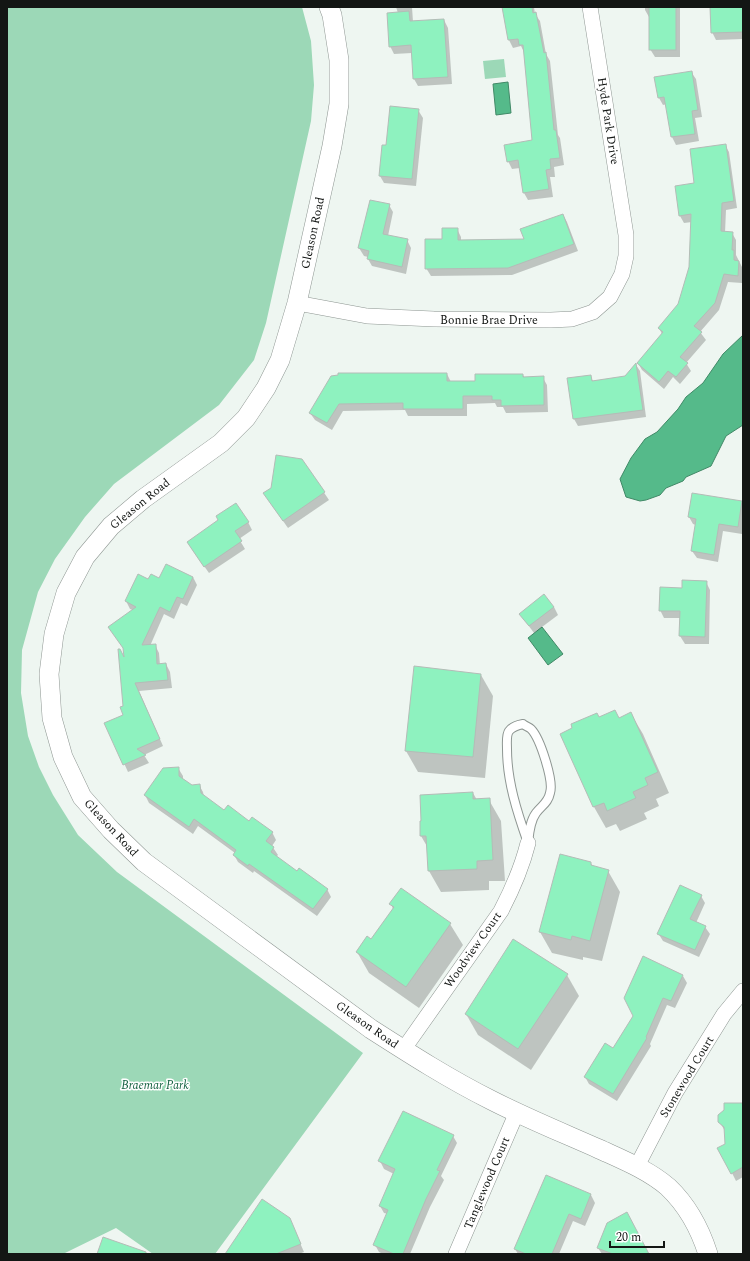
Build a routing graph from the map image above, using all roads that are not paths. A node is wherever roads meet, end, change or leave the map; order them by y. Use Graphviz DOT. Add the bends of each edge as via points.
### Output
graph roads {
  1 [pos="329,7"];
  2 [pos="590,7"];
  3 [pos="626,235"];
  4 [pos="298,303"];
  5 [pos="528,842"];
  6 [pos="743,991"];
  7 [pos="403,1050"];
  8 [pos="517,1112"];
  9 [pos="637,1166"];
  10 [pos="456,1254"];
  11 [pos="708,1254"];
  1 -- 4 [label="street, Gleason Road" via="339,60 338,104 332,146"];
  2 -- 3 [label="street, Hyde Park Drive"];
  3 -- 4 [label="street, Bonnie Brae Drive" via="626,256 622,274 610,297 593,312 572,319 434,319 367,316"];
  4 -- 7 [label="street, Gleason Road" via="280,360 266,388 246,418 221,443 143,499 111,526 85,557 66,593 54,634 49,674 52,718 63,757 82,797 144,862"];
  5 -- 5 [label="lane" via="518,816 507,765 509,731 523,724 531,729 544,754 551,781 551,792 546,804 536,813"];
  5 -- 7 [label="street, Woodview Court" via="514,885 501,911"];
  6 -- 9 [label="street, Stonewood Court" via="724,1014 675,1093"];
  7 -- 8 [label="street, Gleason Road" via="453,1080"];
  8 -- 9 [label="street, Gleason Road"];
  8 -- 10 [label="street, Tanglewood Court"];
  9 -- 11 [label="street, Gleason Road" via="667,1187 686,1209 702,1235"];
}
